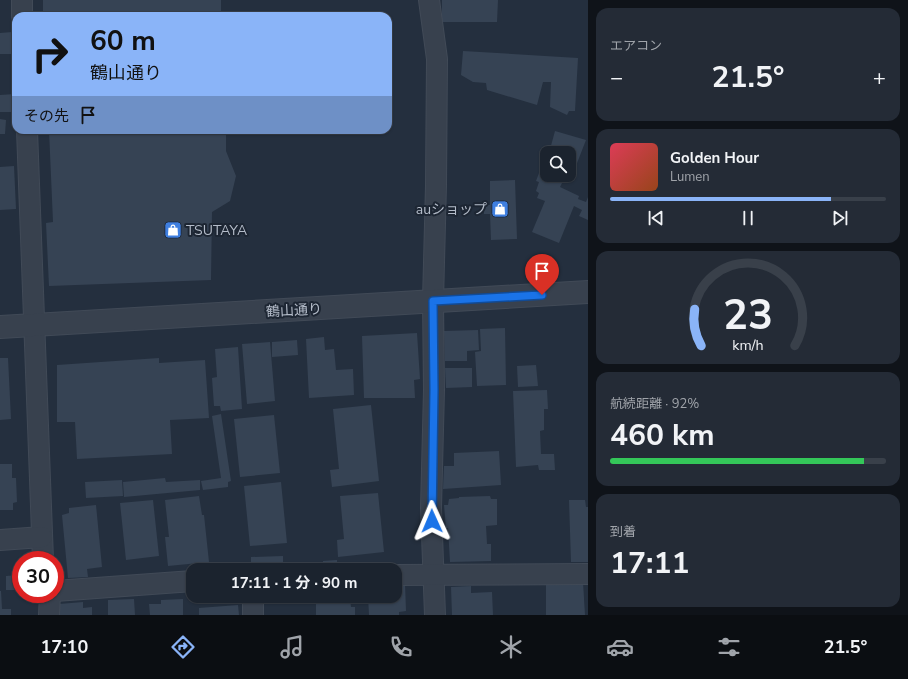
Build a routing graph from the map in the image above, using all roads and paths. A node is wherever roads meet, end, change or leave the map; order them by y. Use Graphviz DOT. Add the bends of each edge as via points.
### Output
graph roads {
  1 [pos="22,0"];
  2 [pos="429,0"];
  3 [pos="22,12"];
  4 [pos="27,134"];
  5 [pos="588,292"];
  6 [pos="433,301"];
  7 [pos="34,325"];
  8 [pos="0,327"];
  9 [pos="42,537"];
  10 [pos="0,540"];
  11 [pos="43,551"];
  12 [pos="588,574"];
  13 [pos="402,575"];
  14 [pos="433,575"];
  15 [pos="186,581"];
  16 [pos="64,589"];
  17 [pos="50,603"];
  18 [pos="252,603"];
  19 [pos="49,615"];
  20 [pos="253,615"];
  21 [pos="435,615"];
  1 -- 3 [label="street"];
  2 -- 6 [label="street" via="437,59"];
  4 -- 7 [label="street"];
  5 -- 6 [label="street, 鶴山通り"];
  6 -- 7 [label="street, 鶴山通り"];
  6 -- 14 [label="street"];
  7 -- 8 [label="street, 鶴山通り"];
  7 -- 9 [label="street"];
  9 -- 10 [label="street"];
  9 -- 11 [label="street"];
  12 -- 14 [label="street"];
  13 -- 14 [label="street"];
  14 -- 21 [label="street"];
  15 -- 16 [label="street"];
  17 -- 19 [label="street"];
  18 -- 20 [label="street"];
}
